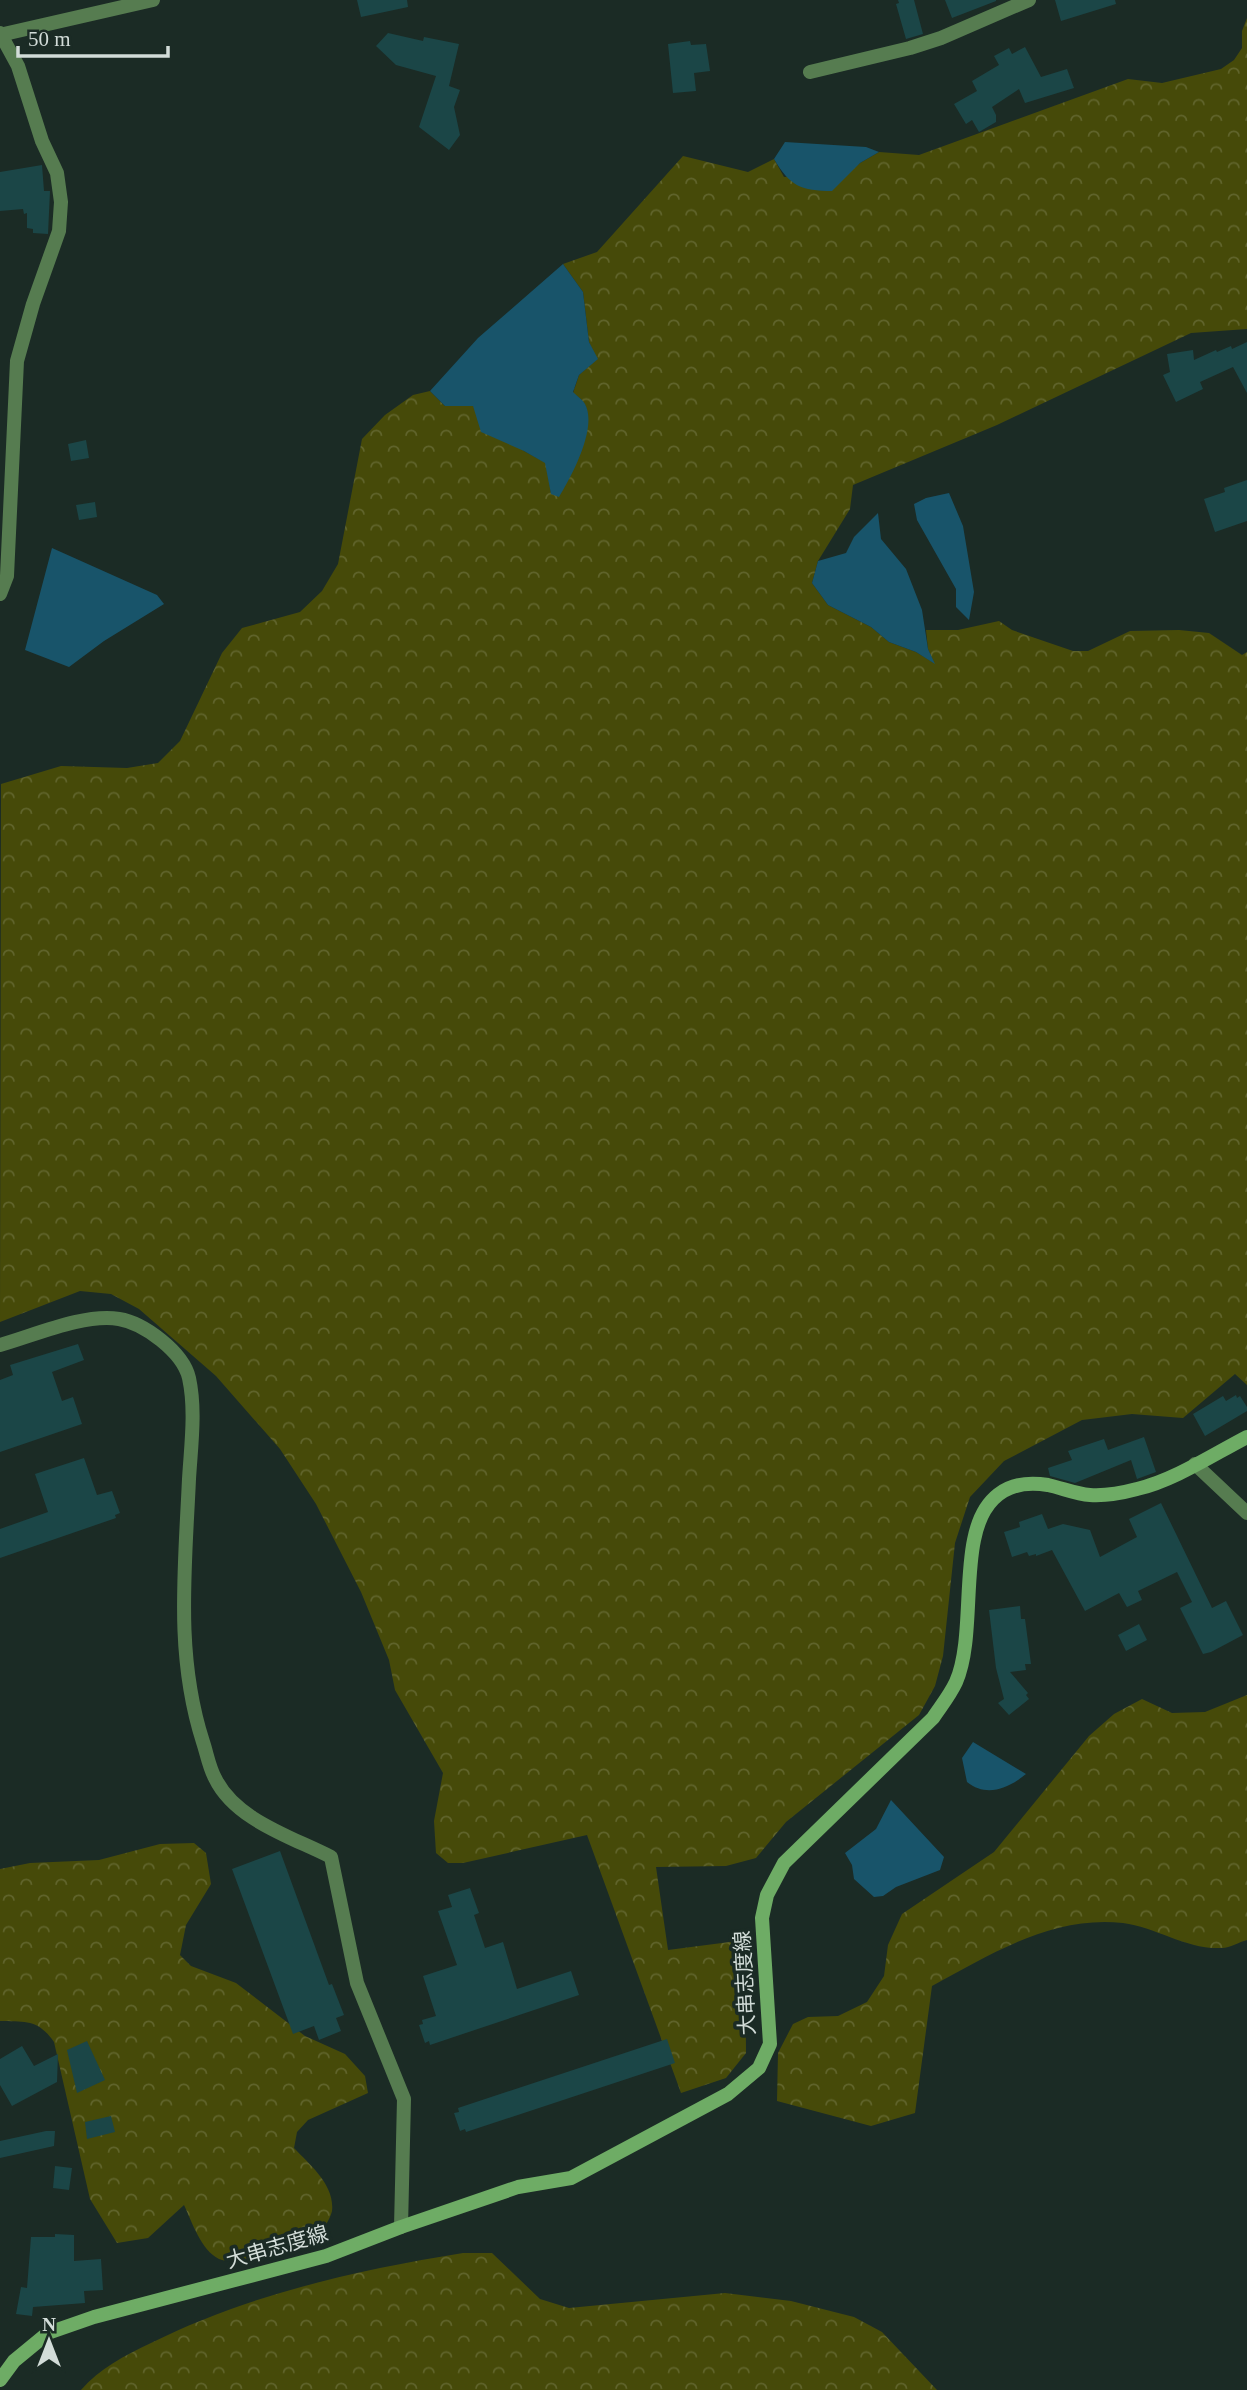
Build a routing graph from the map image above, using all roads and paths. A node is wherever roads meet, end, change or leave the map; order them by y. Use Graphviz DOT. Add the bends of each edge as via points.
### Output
graph roads {
  1 [pos="153,0"];
  2 [pos="1029,0"];
  3 [pos="0,34"];
  4 [pos="810,72"];
  5 [pos="0,594"];
  6 [pos="0,1345"];
  7 [pos="1247,1437"];
  8 [pos="1195,1464"];
  9 [pos="1247,1513"];
  10 [pos="401,2227"];
  11 [pos="0,2380"];
  1 -- 3 [label="street"];
  2 -- 4 [label="street" via="910,48"];
  3 -- 5 [label="street" via="18,66 57,173 61,202 59,230 17,361 7,576"];
  6 -- 10 [label="street" via="86,1320 118,1319 146,1328 169,1346 189,1376 192,1424 183,1618 187,1672 199,1730 215,1779 236,1806 331,1857 357,1983 404,2099"];
  7 -- 8 [label="main road, 大串志度線"];
  8 -- 9 [label="street"];
  8 -- 10 [label="main road, 大串志度線" via="1141,1489 1116,1494 1090,1495 1028,1482 1013,1485 989,1503 974,1538 963,1656 946,1700 785,1863 767,1895 762,1918 770,2044 759,2068 729,2094 571,2178 518,2187"];
  10 -- 11 [label="main road, 大串志度線" via="326,2256 48,2333 14,2361"];
}
